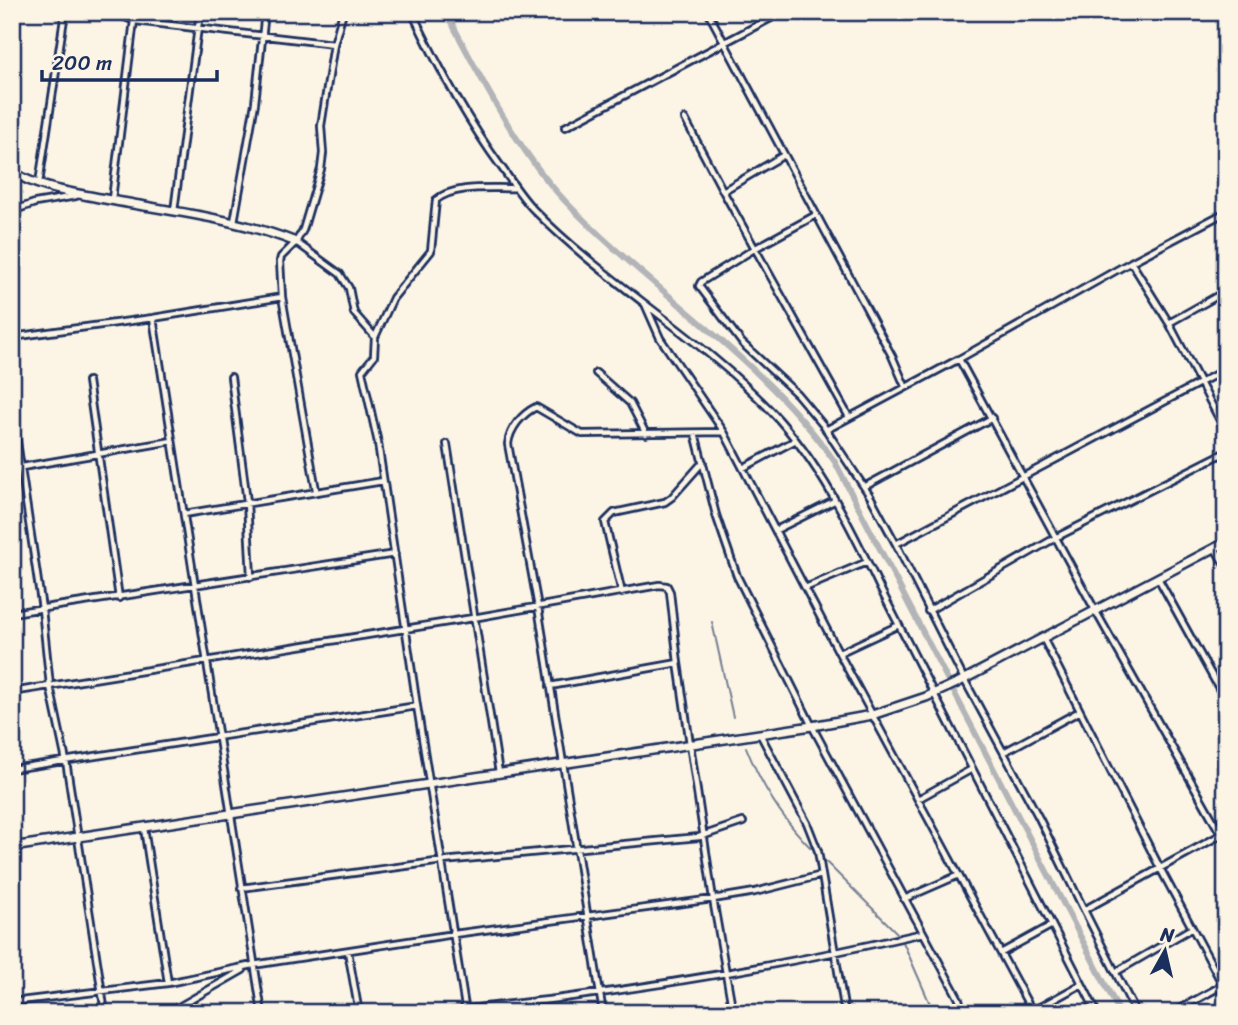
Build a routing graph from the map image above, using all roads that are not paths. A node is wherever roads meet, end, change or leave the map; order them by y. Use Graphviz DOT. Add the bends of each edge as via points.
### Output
graph roads {
  1 [pos="65,12"];
  2 [pos="113,12"];
  3 [pos="135,12"];
  4 [pos="200,12"];
  5 [pos="265,12"];
  6 [pos="343,12"];
  7 [pos="412,12"];
  8 [pos="708,12"];
  9 [pos="773,12"];
  10 [pos="135,20"];
  11 [pos="197,27"];
  12 [pos="261,35"];
  13 [pos="724,43"];
  14 [pos="334,44"];
  15 [pos="685,119"];
  16 [pos="565,127"];
  17 [pos="784,155"];
  18 [pos="12,171"];
  19 [pos="39,183"];
  20 [pos="516,188"];
  21 [pos="723,191"];
  22 [pos="83,195"];
  23 [pos="112,200"];
  24 [pos="12,211"];
  25 [pos="174,212"];
  26 [pos="1226,212"];
  27 [pos="817,215"];
  28 [pos="234,223"];
  29 [pos="296,242"];
  30 [pos="754,249"];
  31 [pos="1130,262"];
  32 [pos="1226,291"];
  33 [pos="282,297"];
  34 [pos="645,303"];
  35 [pos="153,318"];
  36 [pos="1169,323"];
  37 [pos="12,337"];
  38 [pos="375,337"];
  39 [pos="959,359"];
  40 [pos="1226,369"];
  41 [pos="597,373"];
  42 [pos="231,377"];
  43 [pos="88,381"];
  44 [pos="1200,382"];
  45 [pos="905,386"];
  46 [pos="12,408"];
  47 [pos="849,417"];
  48 [pos="992,418"];
  49 [pos="826,430"];
  50 [pos="724,432"];
  51 [pos="1226,432"];
  52 [pos="695,433"];
  53 [pos="646,434"];
  54 [pos="172,441"];
  55 [pos="794,441"];
  56 [pos="447,444"];
  57 [pos="1226,452"];
  58 [pos="99,454"];
  59 [pos="703,462"];
  60 [pos="22,467"];
  61 [pos="743,468"];
  62 [pos="1024,477"];
  63 [pos="383,481"];
  64 [pos="864,487"];
  65 [pos="316,490"];
  66 [pos="834,500"];
  67 [pos="247,502"];
  68 [pos="184,514"];
  69 [pos="776,530"];
  70 [pos="1057,537"];
  71 [pos="1226,542"];
  72 [pos="896,544"];
  73 [pos="1215,548"];
  74 [pos="394,554"];
  75 [pos="867,562"];
  76 [pos="1226,567"];
  77 [pos="251,577"];
  78 [pos="1158,578"];
  79 [pos="196,586"];
  80 [pos="806,588"];
  81 [pos="622,593"];
  82 [pos="119,598"];
  83 [pos="538,607"];
  84 [pos="42,609"];
  85 [pos="1096,610"];
  86 [pos="928,611"];
  87 [pos="12,613"];
  88 [pos="474,618"];
  89 [pos="899,625"];
  90 [pos="406,628"];
  91 [pos="1043,638"];
  92 [pos="839,653"];
  93 [pos="207,661"];
  94 [pos="678,663"];
  95 [pos="961,681"];
  96 [pos="50,686"];
  97 [pos="550,686"];
  98 [pos="12,692"];
  99 [pos="938,692"];
  100 [pos="1226,701"];
  101 [pos="417,706"];
  102 [pos="1080,711"];
  103 [pos="872,715"];
  104 [pos="811,726"];
  105 [pos="760,734"];
  106 [pos="219,738"];
  107 [pos="691,745"];
  108 [pos="1004,752"];
  109 [pos="65,761"];
  110 [pos="563,763"];
  111 [pos="12,769"];
  112 [pos="972,769"];
  113 [pos="499,773"];
  114 [pos="429,783"];
  115 [pos="918,799"];
  116 [pos="229,815"];
  117 [pos="743,822"];
  118 [pos="144,828"];
  119 [pos="1224,833"];
  120 [pos="76,835"];
  121 [pos="705,836"];
  122 [pos="1226,843"];
  123 [pos="12,847"];
  124 [pos="576,850"];
  125 [pos="443,861"];
  126 [pos="1160,868"];
  127 [pos="822,875"];
  128 [pos="959,875"];
  129 [pos="241,888"];
  130 [pos="713,899"];
  131 [pos="904,899"];
  132 [pos="1084,910"];
  133 [pos="588,917"];
  134 [pos="1052,925"];
  135 [pos="1192,928"];
  136 [pos="923,933"];
  137 [pos="454,934"];
  138 [pos="348,951"];
  139 [pos="1001,953"];
  140 [pos="834,954"];
  141 [pos="253,965"];
  142 [pos="726,972"];
  143 [pos="1116,972"];
  144 [pos="168,983"];
  145 [pos="1082,984"];
  146 [pos="1224,988"];
  147 [pos="103,990"];
  148 [pos="599,992"];
  149 [pos="12,1002"];
  150 [pos="466,1011"];
  151 [pos="1031,1012"];
  152 [pos="105,1013"];
  153 [pos="168,1013"];
  154 [pos="262,1013"];
  155 [pos="359,1013"];
  156 [pos="444,1013"];
  157 [pos="603,1013"];
  158 [pos="733,1013"];
  159 [pos="845,1013"];
  160 [pos="963,1013"];
  161 [pos="1097,1013"];
  162 [pos="1136,1013"];
  163 [pos="1172,1013"];
  1 -- 19 [label="street"];
  2 -- 10 [label="street"];
  3 -- 10 [label="street"];
  4 -- 11 [label="street"];
  5 -- 12 [label="street"];
  6 -- 14 [label="street"];
  7 -- 20 [label="street" via="471,125"];
  8 -- 13 [label="street"];
  9 -- 13 [label="street" via="771,18"];
  10 -- 11 [label="street"];
  10 -- 23 [label="street"];
  11 -- 12 [label="street"];
  11 -- 25 [label="street"];
  12 -- 14 [label="street"];
  12 -- 28 [label="street" via="255,103"];
  13 -- 16 [label="street"];
  13 -- 17 [label="street"];
  14 -- 29 [label="street" via="321,126 323,161"];
  15 -- 21 [label="street"];
  17 -- 21 [label="street"];
  17 -- 27 [label="street"];
  18 -- 19 [label="street"];
  19 -- 22 [label="street"];
  20 -- 34 [label="street" via="532,209"];
  20 -- 38 [label="street" via="463,190 436,200 431,251 393,298"];
  21 -- 30 [label="street"];
  22 -- 23 [label="street"];
  22 -- 24 [label="street"];
  23 -- 25 [label="street"];
  25 -- 28 [label="street"];
  26 -- 31 [label="street"];
  27 -- 30 [label="street"];
  27 -- 45 [label="street"];
  28 -- 29 [label="street"];
  29 -- 33 [label="street" via="281,257"];
  29 -- 38 [label="street" via="340,274 349,288 354,313"];
  30 -- 47 [label="street"];
  30 -- 49 [label="street" via="699,286 741,343 797,394"];
  31 -- 36 [label="street"];
  31 -- 39 [label="street"];
  32 -- 36 [label="street"];
  33 -- 35 [label="street"];
  33 -- 65 [label="street"];
  34 -- 50 [label="street" via="660,338"];
  34 -- 55 [label="street" via="735,376"];
  35 -- 37 [label="street"];
  35 -- 54 [label="street"];
  36 -- 44 [label="street"];
  38 -- 63 [label="street" via="374,356 362,371"];
  39 -- 45 [label="street"];
  39 -- 48 [label="street"];
  40 -- 44 [label="street"];
  41 -- 53 [label="street" via="630,403"];
  42 -- 67 [label="street"];
  43 -- 58 [label="street"];
  44 -- 51 [label="street"];
  44 -- 62 [label="street"];
  45 -- 47 [label="street"];
  46 -- 60 [label="street"];
  47 -- 49 [label="street"];
  48 -- 62 [label="street"];
  48 -- 64 [label="street"];
  49 -- 64 [label="street"];
  50 -- 52 [label="street"];
  50 -- 61 [label="street"];
  52 -- 53 [label="street"];
  52 -- 59 [label="street"];
  53 -- 83 [label="street" via="582,434 536,407 513,428 508,444"];
  54 -- 58 [label="street"];
  54 -- 68 [label="street"];
  55 -- 61 [label="street"];
  55 -- 66 [label="street"];
  56 -- 88 [label="street"];
  57 -- 70 [label="street"];
  58 -- 60 [label="street"];
  58 -- 82 [label="street"];
  59 -- 81 [label="street" via="665,502 614,513 605,522"];
  59 -- 104 [label="street" via="737,576"];
  60 -- 84 [label="street"];
  61 -- 69 [label="street"];
  62 -- 70 [label="street"];
  62 -- 72 [label="street"];
  63 -- 65 [label="street"];
  63 -- 74 [label="street"];
  64 -- 72 [label="street"];
  65 -- 67 [label="street"];
  66 -- 69 [label="street"];
  66 -- 75 [label="street"];
  67 -- 68 [label="street"];
  67 -- 77 [label="street"];
  68 -- 79 [label="street"];
  69 -- 80 [label="street"];
  70 -- 85 [label="street"];
  70 -- 86 [label="street"];
  71 -- 73 [label="street"];
  72 -- 86 [label="street"];
  73 -- 76 [label="street"];
  73 -- 78 [label="street"];
  74 -- 77 [label="street"];
  74 -- 90 [label="street"];
  75 -- 80 [label="street"];
  75 -- 89 [label="street"];
  77 -- 79 [label="street"];
  78 -- 85 [label="street"];
  78 -- 100 [label="street"];
  79 -- 82 [label="street"];
  79 -- 93 [label="street"];
  80 -- 92 [label="street"];
  81 -- 83 [label="street"];
  81 -- 94 [label="street" via="667,586"];
  82 -- 84 [label="street"];
  83 -- 88 [label="street"];
  83 -- 97 [label="street"];
  84 -- 87 [label="street"];
  84 -- 96 [label="street"];
  85 -- 91 [label="street"];
  85 -- 119 [label="street"];
  86 -- 95 [label="street"];
  88 -- 90 [label="street"];
  88 -- 113 [label="street"];
  89 -- 92 [label="street"];
  89 -- 99 [label="street"];
  90 -- 93 [label="street"];
  90 -- 101 [label="street"];
  91 -- 95 [label="street"];
  91 -- 102 [label="street"];
  92 -- 103 [label="street"];
  93 -- 96 [label="street"];
  93 -- 106 [label="street"];
  94 -- 97 [label="street"];
  94 -- 107 [label="street"];
  95 -- 99 [label="street"];
  95 -- 108 [label="street"];
  96 -- 98 [label="street"];
  96 -- 109 [label="street"];
  97 -- 110 [label="street"];
  99 -- 103 [label="street"];
  99 -- 112 [label="street"];
  101 -- 106 [label="street"];
  101 -- 114 [label="street"];
  102 -- 108 [label="street"];
  102 -- 126 [label="street"];
  103 -- 104 [label="street"];
  103 -- 115 [label="street"];
  104 -- 105 [label="street"];
  104 -- 131 [label="street"];
  105 -- 107 [label="street"];
  105 -- 127 [label="street" via="807,823"];
  106 -- 109 [label="street"];
  106 -- 116 [label="street"];
  107 -- 110 [label="street"];
  107 -- 121 [label="street"];
  108 -- 132 [label="street"];
  109 -- 111 [label="street"];
  109 -- 120 [label="street"];
  110 -- 113 [label="street"];
  110 -- 124 [label="street"];
  112 -- 115 [label="street"];
  112 -- 134 [label="street"];
  113 -- 114 [label="street"];
  114 -- 116 [label="street"];
  114 -- 125 [label="street"];
  115 -- 128 [label="street"];
  116 -- 118 [label="street"];
  116 -- 129 [label="street"];
  117 -- 121 [label="street"];
  118 -- 120 [label="street"];
  118 -- 144 [label="street"];
  119 -- 122 [label="street"];
  119 -- 126 [label="street"];
  120 -- 123 [label="street"];
  120 -- 147 [label="street"];
  121 -- 124 [label="street"];
  121 -- 130 [label="street"];
  124 -- 125 [label="street"];
  124 -- 133 [label="street"];
  125 -- 129 [label="street"];
  125 -- 137 [label="street"];
  126 -- 132 [label="street"];
  126 -- 135 [label="street"];
  127 -- 130 [label="street"];
  127 -- 140 [label="street"];
  128 -- 131 [label="street"];
  128 -- 139 [label="street"];
  129 -- 141 [label="street"];
  130 -- 133 [label="street"];
  130 -- 142 [label="street"];
  131 -- 136 [label="street"];
  132 -- 143 [label="street"];
  133 -- 137 [label="street"];
  133 -- 148 [label="street"];
  134 -- 139 [label="street"];
  134 -- 145 [label="street"];
  135 -- 143 [label="street"];
  135 -- 146 [label="street"];
  136 -- 140 [label="street"];
  136 -- 160 [label="street"];
  137 -- 138 [label="street"];
  137 -- 150 [label="street"];
  138 -- 141 [label="street"];
  138 -- 155 [label="street"];
  139 -- 151 [label="street"];
  140 -- 142 [label="street"];
  140 -- 159 [label="street"];
  141 -- 144 [label="street"];
  141 -- 153 [label="street"];
  141 -- 154 [label="street"];
  142 -- 148 [label="street"];
  142 -- 158 [label="street"];
  143 -- 162 [label="street"];
  144 -- 147 [label="street"];
  145 -- 151 [label="street"];
  145 -- 161 [label="street"];
  146 -- 163 [label="street"];
  147 -- 149 [label="street"];
  147 -- 152 [label="street"];
  148 -- 150 [label="street"];
  148 -- 157 [label="street"];
  150 -- 156 [label="street"];
}
